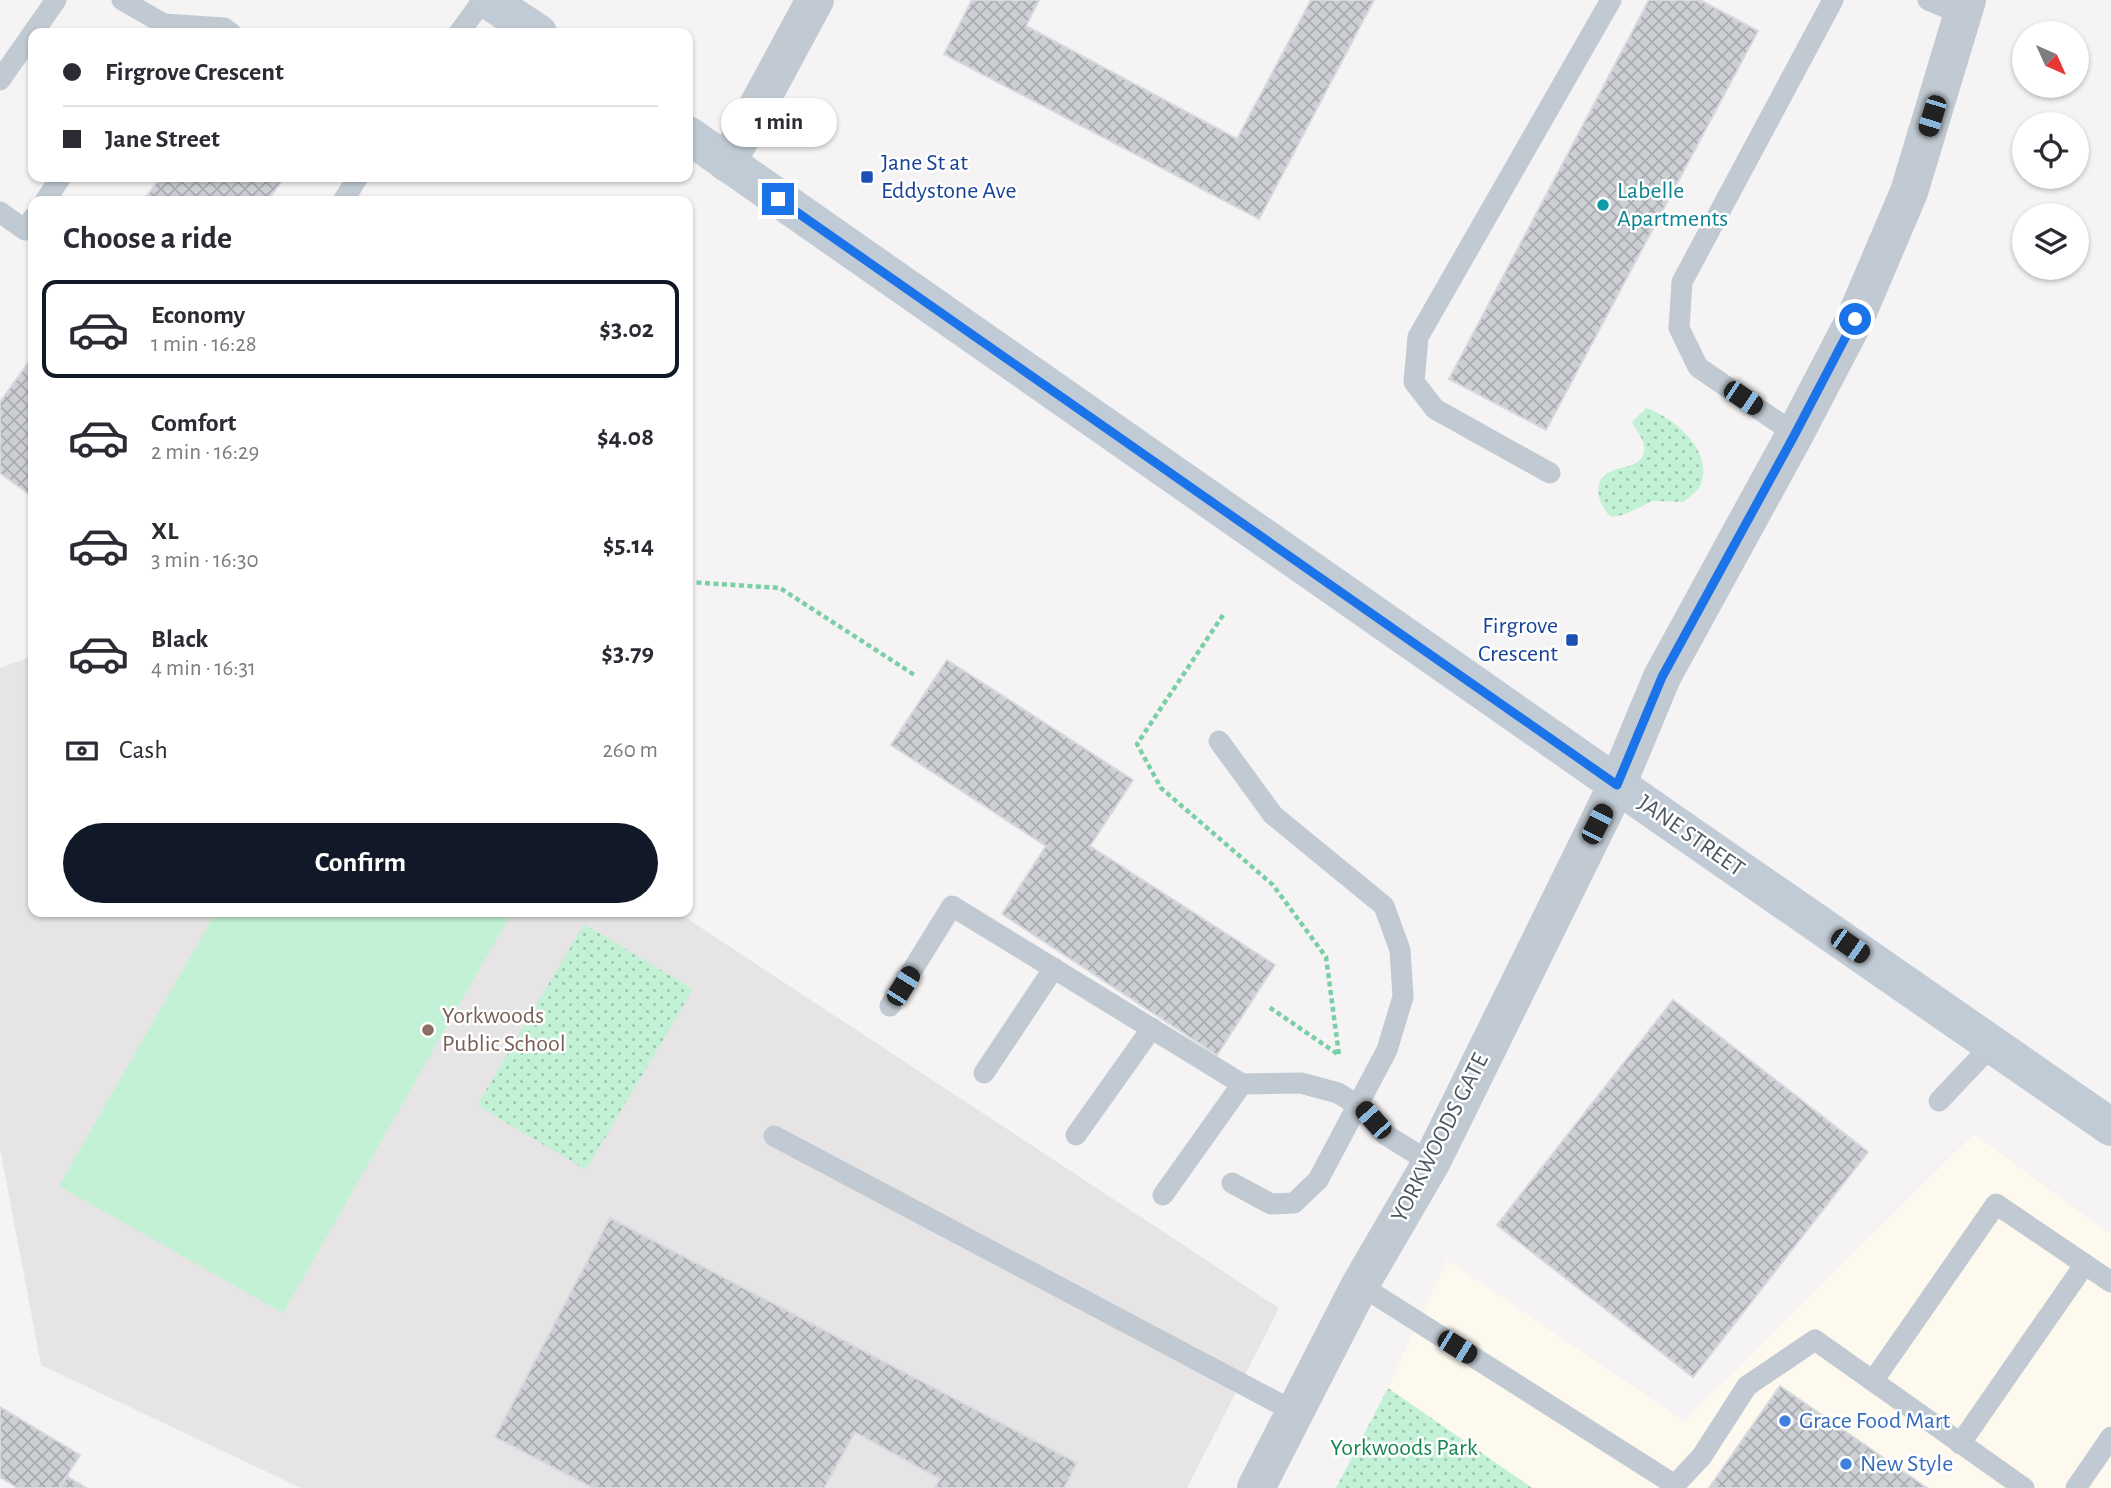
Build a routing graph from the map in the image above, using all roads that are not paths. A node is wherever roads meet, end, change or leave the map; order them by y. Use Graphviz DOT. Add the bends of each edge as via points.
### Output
graph roads {
  1 [pos="56,0"];
  2 [pos="122,0"];
  3 [pos="485,0"];
  4 [pos="815,0"];
  5 [pos="1611,0"];
  6 [pos="1833,0"];
  7 [pos="1928,0"];
  8 [pos="1964,7"];
  9 [pos="36,28"];
  10 [pos="161,28"];
  11 [pos="224,28"];
  12 [pos="463,28"];
  13 [pos="530,28"];
  14 [pos="28,40"];
  15 [pos="0,80"];
  16 [pos="693,139"];
  17 [pos="727,163"];
  18 [pos="0,212"];
  19 [pos="28,226"];
  20 [pos="1795,434"];
  21 [pos="1550,473"];
  22 [pos="1219,741"];
  23 [pos="1617,785"];
  24 [pos="1054,968"];
  25 [pos="890,1006"];
  26 [pos="1152,1028"];
  27 [pos="1992,1045"];
  28 [pos="984,1073"];
  29 [pos="1242,1084"];
  30 [pos="1939,1101"];
  31 [pos="1359,1106"];
  32 [pos="2111,1127"];
  33 [pos="1076,1135"];
  34 [pos="774,1136"];
  35 [pos="1431,1163"];
  36 [pos="1232,1183"];
  37 [pos="1163,1195"];
  38 [pos="2085,1265"];
  39 [pos="2111,1282"];
  40 [pos="1360,1285"];
  41 [pos="1873,1381"];
  42 [pos="1295,1412"];
  43 [pos="2111,1437"];
  44 [pos="1960,1444"];
  45 [pos="1256,1488"];
  46 [pos="2024,1488"];
  47 [pos="2076,1488"];
  1 -- 9 [label="lane"];
  2 -- 10 [label="lane"];
  3 -- 12 [label="lane"];
  3 -- 13 [label="main road"];
  4 -- 17 [label="street"];
  5 -- 21 [label="lane" via="1418,337 1415,382 1435,410"];
  6 -- 20 [label="lane" via="1682,282 1678,328 1698,367"];
  7 -- 8 [label="lane"];
  8 -- 20 [label="street" via="1909,192 1855,319"];
  10 -- 11 [label="lane"];
  14 -- 15 [label="lane"];
  16 -- 17 [label="main road, JANE STREET"];
  17 -- 23 [label="main road, JANE STREET"];
  18 -- 19 [label="lane" via="25,230"];
  20 -- 23 [label="street" via="1662,677"];
  22 -- 31 [label="lane" via="1273,815 1384,906 1400,950 1403,997 1387,1050"];
  23 -- 27 [label="main road, JANE STREET"];
  23 -- 35 [label="street, YORKWOODS GATE"];
  24 -- 25 [label="lane" via="952,906"];
  24 -- 26 [label="lane"];
  24 -- 28 [label="lane"];
  26 -- 29 [label="lane"];
  26 -- 33 [label="lane"];
  27 -- 30 [label="lane"];
  27 -- 32 [label="main road, JANE STREET"];
  29 -- 31 [label="lane" via="1301,1083 1338,1093"];
  29 -- 37 [label="lane"];
  31 -- 35 [label="lane" via="1386,1135"];
  31 -- 36 [label="lane" via="1318,1180 1294,1203 1271,1204"];
  34 -- 42 [label="lane"];
  35 -- 40 [label="street, YORKWOODS GATE"];
  38 -- 39 [label="lane"];
  38 -- 41 [label="lane" via="1996,1204"];
  38 -- 44 [label="lane"];
  40 -- 41 [label="lane" via="1675,1485 1702,1456 1747,1386 1815,1340"];
  40 -- 42 [label="street, YORKWOODS GATE"];
  41 -- 44 [label="lane"];
  42 -- 45 [label="street, YORKWOODS GATE"];
  43 -- 47 [label="lane"];
  44 -- 46 [label="lane"];
}
